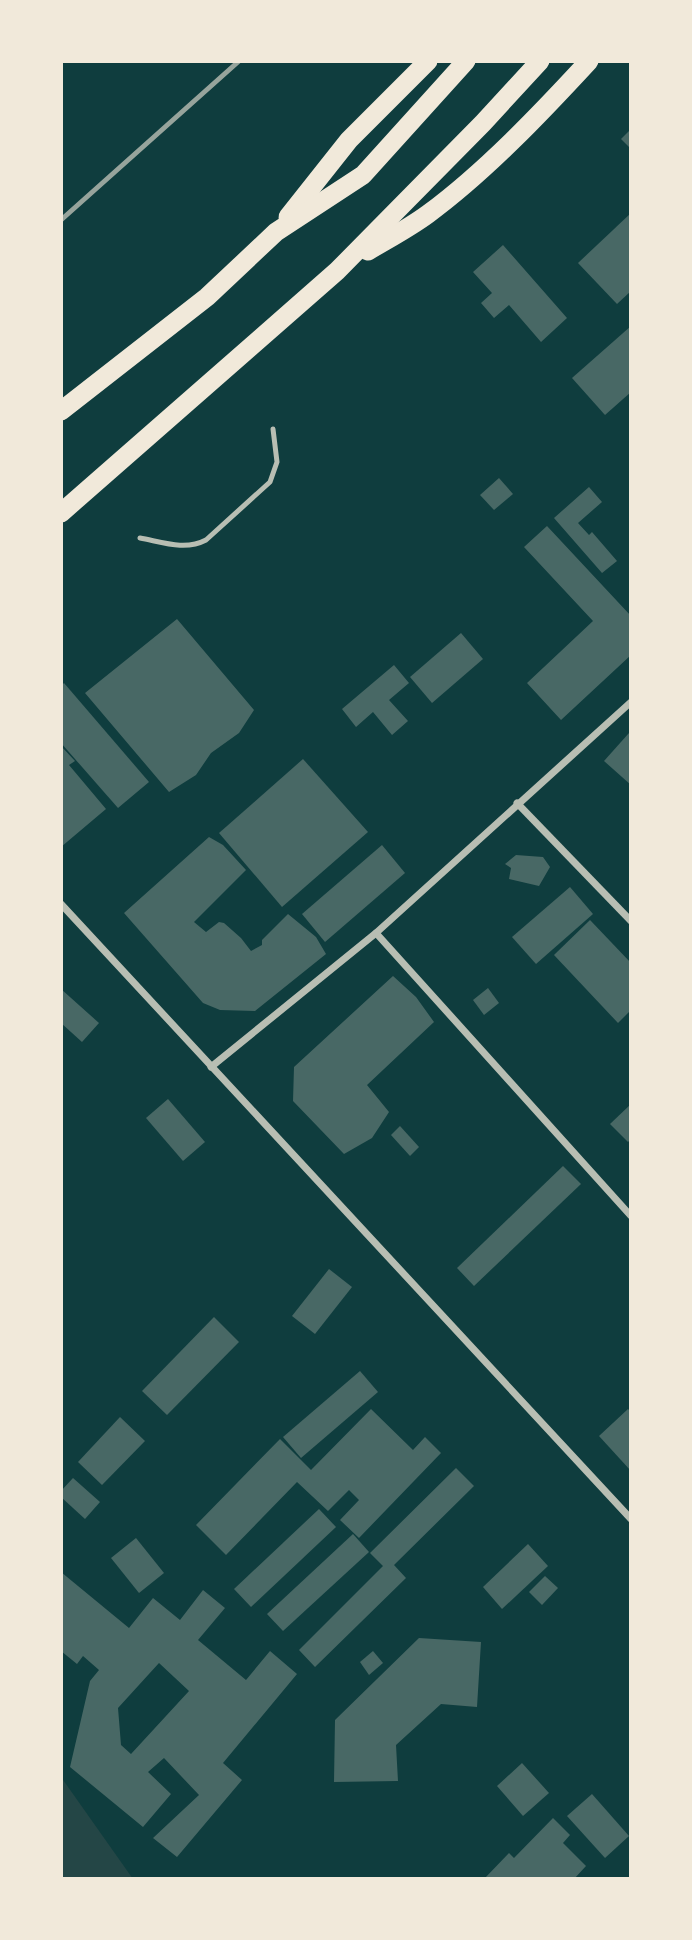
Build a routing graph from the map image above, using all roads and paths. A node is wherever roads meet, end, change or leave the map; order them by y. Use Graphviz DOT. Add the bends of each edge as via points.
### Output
graph roads {
  1 [pos="428,61"];
  2 [pos="466,61"];
  3 [pos="540,61"];
  4 [pos="589,61"];
  5 [pos="276,232"];
  6 [pos="337,271"];
  7 [pos="61,411"];
  8 [pos="273,429"];
  9 [pos="61,513"];
  10 [pos="139,538"];
  11 [pos="631,702"];
  12 [pos="517,803"];
  13 [pos="61,904"];
  14 [pos="631,921"];
  15 [pos="376,933"];
  16 [pos="211,1067"];
  17 [pos="631,1216"];
  18 [pos="631,1519"];
  1 -- 5 [label="highway" via="349,141"];
  2 -- 5 [label="highway" via="363,175"];
  3 -- 6 [label="highway"];
  4 -- 6 [label="highway" via="428,215"];
  5 -- 7 [label="highway" via="206,297"];
  6 -- 9 [label="highway"];
  8 -- 10 [label="lane" via="277,462 270,482 206,540 186,547"];
  11 -- 12 [label="street"];
  12 -- 14 [label="street"];
  12 -- 15 [label="street"];
  13 -- 16 [label="street"];
  15 -- 16 [label="street"];
  15 -- 17 [label="street"];
  16 -- 18 [label="street"];
}
